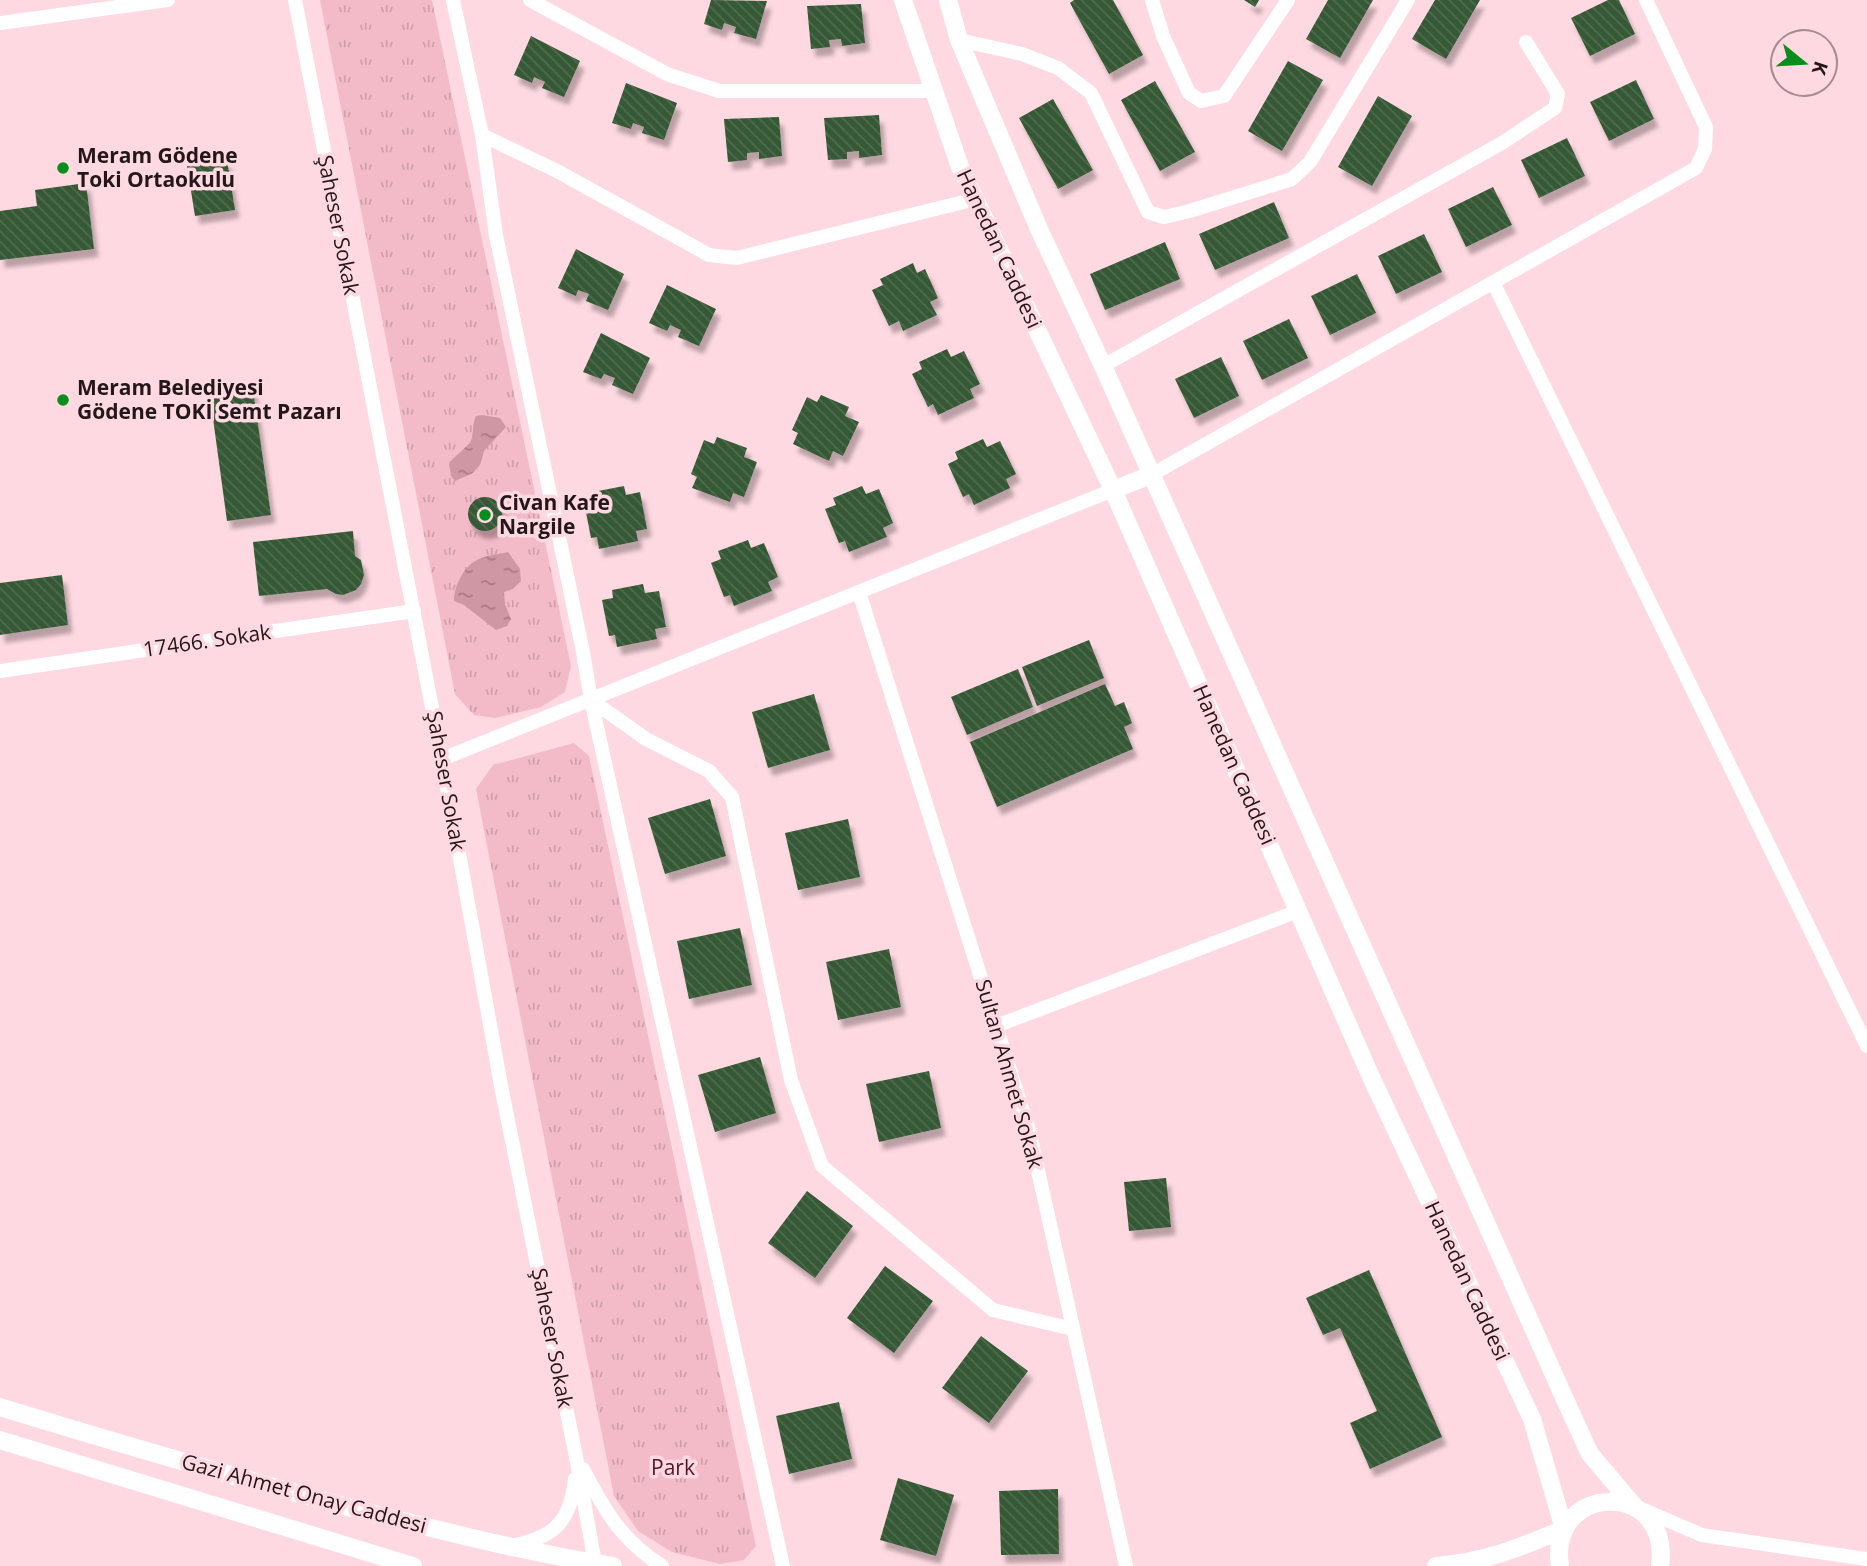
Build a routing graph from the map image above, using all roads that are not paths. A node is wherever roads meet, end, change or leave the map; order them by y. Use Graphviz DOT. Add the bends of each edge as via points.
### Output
graph roads {
  1 [pos="168,0"];
  2 [pos="295,0"];
  3 [pos="468,0"];
  4 [pos="530,0"];
  5 [pos="903,0"];
  6 [pos="948,0"];
  7 [pos="1168,0"];
  8 [pos="1288,0"];
  9 [pos="1408,0"];
  10 [pos="1646,0"];
  11 [pos="455,7"];
  12 [pos="1154,7"];
  13 [pos="0,23"];
  14 [pos="959,40"];
  15 [pos="1526,42"];
  16 [pos="934,91"];
  17 [pos="482,135"];
  18 [pos="976,200"];
  19 [pos="1493,282"];
  20 [pos="1103,366"];
  21 [pos="1151,475"];
  22 [pos="1113,490"];
  23 [pos="859,592"];
  24 [pos="414,611"];
  25 [pos="0,671"];
  26 [pos="591,700"];
  27 [pos="442,759"];
  28 [pos="1298,911"];
  29 [pos="996,1026"];
  30 [pos="1867,1046"];
  31 [pos="1073,1329"];
  32 [pos="0,1407"];
  33 [pos="0,1440"];
  34 [pos="576,1457"];
  35 [pos="1635,1507"];
  36 [pos="1563,1530"];
  37 [pos="510,1547"];
  38 [pos="1867,1559"];
  39 [pos="601,1565"];
  40 [pos="413,1566"];
  41 [pos="662,1566"];
  42 [pos="783,1566"];
  43 [pos="1126,1566"];
  44 [pos="1436,1566"];
  45 [pos="1560,1566"];
  46 [pos="1660,1566"];
  1 -- 13 [label="street"];
  2 -- 24 [label="street, Şaheser Sokak"];
  3 -- 11 [label="street"];
  4 -- 16 [label="street" via="667,74 719,90"];
  5 -- 16 [label="street, Hanedan Caddesi"];
  6 -- 14 [label="street, Hanedan Caddesi"];
  7 -- 12 [label="street"];
  8 -- 12 [label="street" via="1224,96 1201,101 1189,93"];
  9 -- 14 [label="street" via="1310,162 1292,179 1164,217 1148,212 1091,93 1058,68 1022,54"];
  10 -- 19 [label="street" via="1706,127 1705,149 1696,168"];
  11 -- 17 [label="street"];
  14 -- 20 [label="street, Hanedan Caddesi"];
  15 -- 20 [label="street" via="1558,94 1555,108 1502,143"];
  16 -- 18 [label="street, Hanedan Caddesi"];
  17 -- 18 [label="street" via="709,255 737,258"];
  17 -- 26 [label="street" via="496,235"];
  18 -- 22 [label="street, Hanedan Caddesi"];
  19 -- 21 [label="street"];
  19 -- 30 [label="street"];
  20 -- 21 [label="street, Hanedan Caddesi"];
  21 -- 22 [label="street"];
  21 -- 35 [label="street, Hanedan Caddesi" via="1590,1454"];
  22 -- 23 [label="street"];
  22 -- 28 [label="street, Hanedan Caddesi"];
  23 -- 26 [label="street"];
  23 -- 29 [label="street, Sultan Ahmet Sokak"];
  24 -- 25 [label="street, 17466. Sokak"];
  24 -- 27 [label="street, Şaheser Sokak"];
  26 -- 27 [label="street"];
  26 -- 31 [label="street" via="646,739 709,771 732,797 791,1080 822,1166 993,1310"];
  26 -- 42 [label="street"];
  27 -- 34 [label="street, Şaheser Sokak" via="502,1091"];
  28 -- 29 [label="street"];
  28 -- 36 [label="street, Hanedan Caddesi" via="1532,1419"];
  29 -- 31 [label="street, Sultan Ahmet Sokak" via="1029,1130"];
  31 -- 43 [label="street, Sultan Ahmet Sokak"];
  32 -- 37 [label="street, Gazi Ahmet Onay Caddesi" via="268,1486"];
  33 -- 40 [label="street, Gazi Ahmet Onay Caddesi"];
  34 -- 37 [label="street" via="573,1496 565,1516 549,1533"];
  34 -- 39 [label="street, Şaheser Sokak"];
  34 -- 41 [label="street" via="608,1516 625,1537"];
  35 -- 36 [label="street" via="1619,1501 1587,1506"];
  35 -- 38 [label="street" via="1702,1535"];
  35 -- 46 [label="street, Hanedan Caddesi" via="1658,1532"];
  36 -- 44 [label="street" via="1500,1555"];
  36 -- 45 [label="street"];
  37 -- 39 [label="street, Gazi Ahmet Onay Caddesi"];
}
